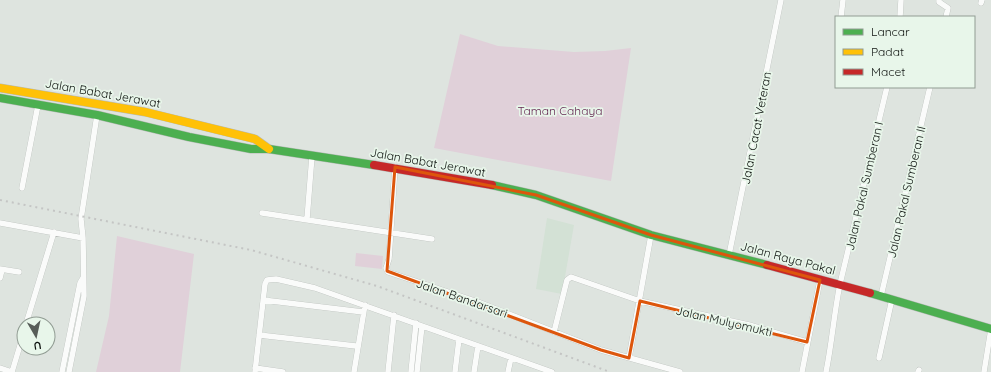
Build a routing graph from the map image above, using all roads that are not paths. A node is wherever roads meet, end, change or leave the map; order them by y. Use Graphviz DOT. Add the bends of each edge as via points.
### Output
graph roads {
  1 [pos="781,0"];
  2 [pos="843,0"];
  3 [pos="901,0"];
  4 [pos="939,0"];
  5 [pos="841,16"];
  6 [pos="900,16"];
  7 [pos="946,16"];
  8 [pos="0,88"];
  9 [pos="887,88"];
  10 [pos="930,88"];
  11 [pos="0,98"];
  12 [pos="38,105"];
  13 [pos="97,115"];
  14 [pos="269,149"];
  15 [pos="312,156"];
  16 [pos="395,167"];
  17 [pos="22,188"];
  18 [pos="580,211"];
  19 [pos="262,213"];
  20 [pos="307,220"];
  21 [pos="0,223"];
  22 [pos="391,231"];
  23 [pos="54,232"];
  24 [pos="651,235"];
  25 [pos="83,238"];
  26 [pos="432,238"];
  27 [pos="729,255"];
  28 [pos="1,269"];
  29 [pos="19,272"];
  30 [pos="0,278"];
  31 [pos="820,280"];
  32 [pos="841,280"];
  33 [pos="881,296"];
  34 [pos="892,299"];
  35 [pos="263,300"];
  36 [pos="640,300"];
  37 [pos="364,305"];
  38 [pos="363,312"];
  39 [pos="394,315"];
  40 [pos="28,316"];
  41 [pos="416,323"];
  42 [pos="422,326"];
  43 [pos="991,329"];
  44 [pos="554,332"];
  45 [pos="259,335"];
  46 [pos="459,339"];
  47 [pos="807,342"];
  48 [pos="356,346"];
  49 [pos="478,346"];
  50 [pos="17,356"];
  51 [pos="511,358"];
  52 [pos="629,358"];
  53 [pos="879,358"];
  54 [pos="0,368"];
  55 [pos="255,370"];
  56 [pos="542,370"];
  57 [pos="66,371"];
  58 [pos="12,372"];
  59 [pos="282,372"];
  60 [pos="354,372"];
  61 [pos="388,372"];
  62 [pos="411,372"];
  63 [pos="417,372"];
  64 [pos="455,372"];
  65 [pos="474,372"];
  66 [pos="508,372"];
  67 [pos="552,372"];
  68 [pos="680,372"];
  69 [pos="802,372"];
  70 [pos="826,372"];
  71 [pos="984,372"];
  1 -- 27 [label="street, Jalan Cacat Veteran"];
  2 -- 5 [label="street"];
  3 -- 6 [label="street"];
  4 -- 7 [label="street" via="948,8"];
  8 -- 14 [label="main road, Jalan Babat Jerawat" via="145,112 255,139"];
  9 -- 32 [label="street, Jalan Pakal Sumberan I"];
  10 -- 33 [label="street, Jalan Pakal Sumberan II"];
  11 -- 12 [label="main road, Jalan Babat Jerawat"];
  12 -- 13 [label="main road, Jalan Babat Jerawat"];
  12 -- 17 [label="street"];
  13 -- 14 [label="main road, Jalan Babat Jerawat" via="189,137 251,149"];
  13 -- 25 [label="street" via="81,215"];
  14 -- 15 [label="main road, Jalan Babat Jerawat"];
  15 -- 16 [label="main road, Jalan Babat Jerawat"];
  15 -- 20 [label="street"];
  16 -- 18 [label="main road, Jalan Babat Jerawat" via="482,182 524,192"];
  16 -- 22 [label="street, Jalan Bandarsari"];
  18 -- 24 [label="main road, Jalan Raya Pakal"];
  19 -- 20 [label="street"];
  20 -- 22 [label="street"];
  21 -- 23 [label="street"];
  22 -- 26 [label="street"];
  22 -- 44 [label="street, Jalan Bandarsari" via="386,268 388,272 478,302"];
  23 -- 25 [label="street"];
  23 -- 40 [label="street"];
  24 -- 27 [label="main road, Jalan Raya Pakal"];
  24 -- 36 [label="street"];
  25 -- 57 [label="street" via="84,296"];
  27 -- 31 [label="main road, Jalan Raya Pakal"];
  28 -- 29 [label="street"];
  28 -- 30 [label="street"];
  31 -- 32 [label="main road, Jalan Raya Pakal"];
  31 -- 47 [label="street"];
  32 -- 33 [label="main road, Jalan Raya Pakal"];
  32 -- 70 [label="street, Jalan Pakal Sumberan I"];
  33 -- 34 [label="main road, Jalan Raya Pakal"];
  34 -- 43 [label="main road, Jalan Raya Pakal"];
  34 -- 53 [label="street"];
  35 -- 37 [label="street" via="266,282 276,279 315,288"];
  35 -- 38 [label="street"];
  35 -- 45 [label="street"];
  36 -- 44 [label="street, Jalan Mulyomukti" via="570,277"];
  36 -- 47 [label="street, Jalan Mulyomukti" via="749,325"];
  36 -- 52 [label="street"];
  37 -- 38 [label="street"];
  37 -- 39 [label="street"];
  38 -- 48 [label="street"];
  39 -- 41 [label="street"];
  39 -- 61 [label="street"];
  41 -- 42 [label="street"];
  41 -- 62 [label="street"];
  42 -- 46 [label="street"];
  42 -- 63 [label="street"];
  43 -- 71 [label="street"];
  44 -- 52 [label="street, Jalan Bandarsari" via="614,355"];
  45 -- 48 [label="street"];
  45 -- 55 [label="street"];
  46 -- 49 [label="street"];
  46 -- 64 [label="street"];
  47 -- 69 [label="street"];
  48 -- 60 [label="street"];
  49 -- 51 [label="street"];
  49 -- 65 [label="street"];
  50 -- 58 [label="street"];
  51 -- 56 [label="street"];
  51 -- 66 [label="street"];
  52 -- 68 [label="street"];
  54 -- 58 [label="street"];
  55 -- 59 [label="street"];
  56 -- 67 [label="street"];
}
